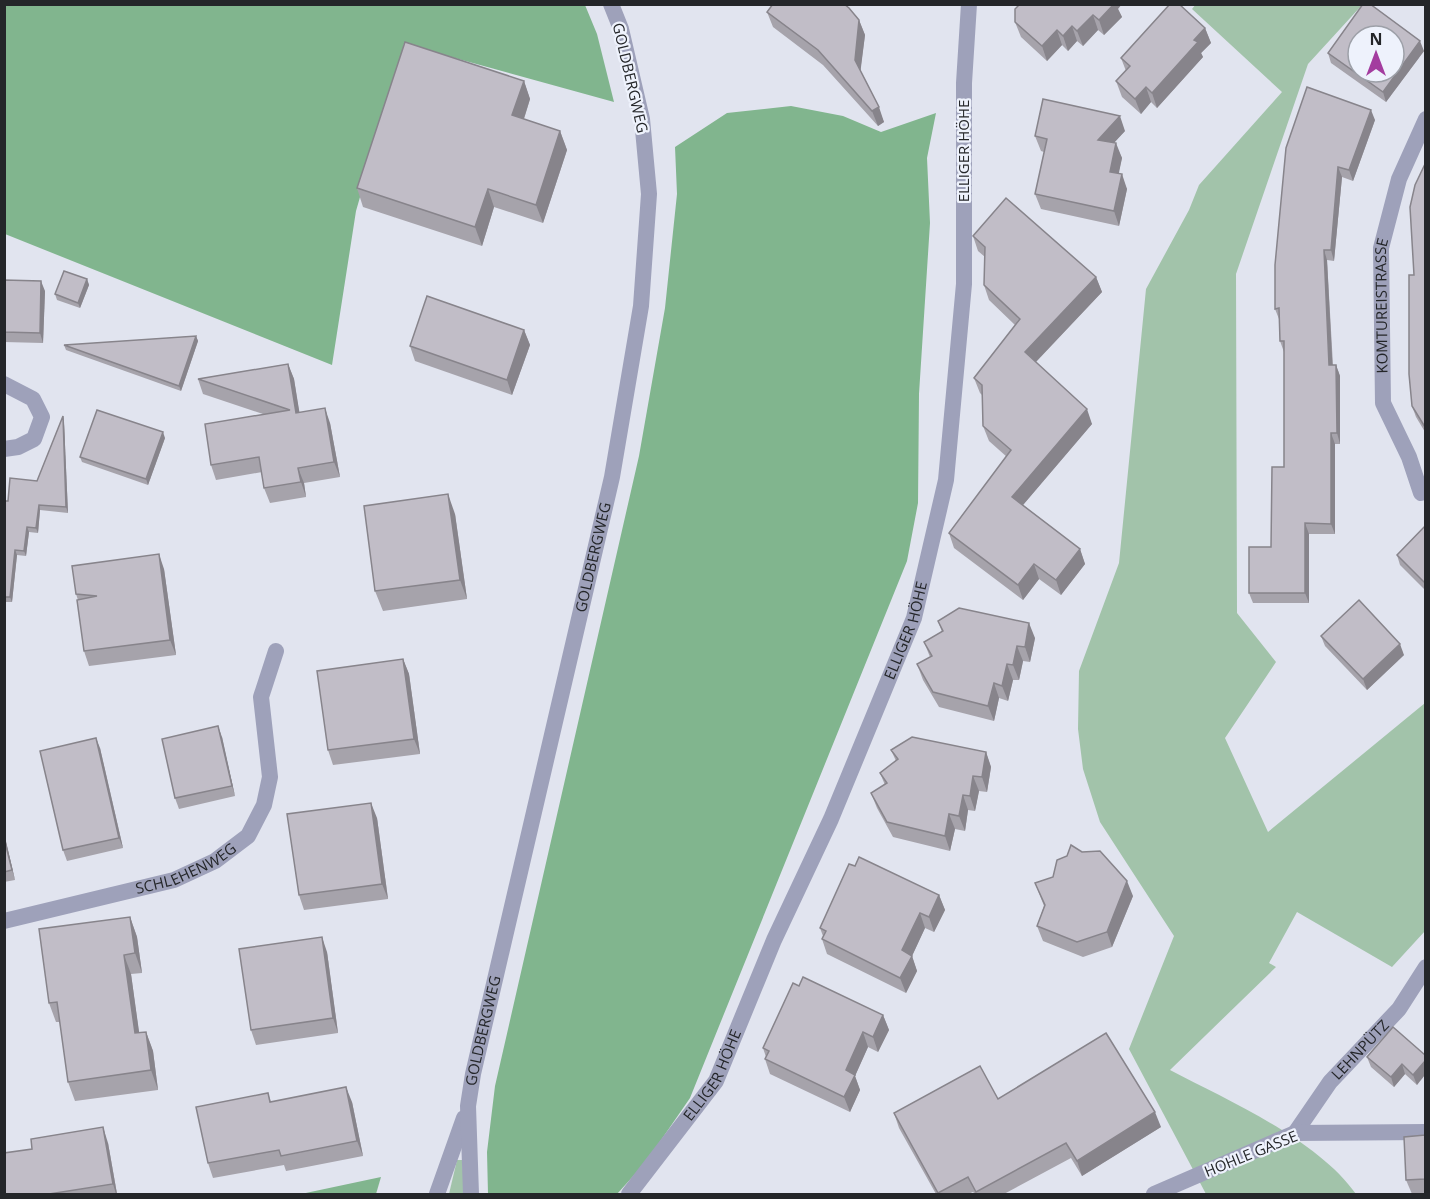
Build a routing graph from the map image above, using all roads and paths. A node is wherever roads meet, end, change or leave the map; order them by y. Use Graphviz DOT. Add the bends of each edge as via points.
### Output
graph roads {
  1 [pos="611,4"];
  2 [pos="969,4"];
  3 [pos="1425,119"];
  4 [pos="5,385"];
  5 [pos="4,449"];
  6 [pos="1421,493"];
  7 [pos="276,651"];
  8 [pos="4,921"];
  9 [pos="1425,967"];
  10 [pos="468,1106"];
  11 [pos="1425,1132"];
  12 [pos="1295,1133"];
  13 [pos="437,1194"];
  14 [pos="471,1194"];
  15 [pos="629,1194"];
  16 [pos="1154,1194"];
  1 -- 10 [label="street, GOLDBERGWEG" via="621,29 642,119 648,183 641,306 612,477"];
  2 -- 15 [label="street, ELLIGER HÖHE" via="964,83 964,284 946,480 914,618 716,1081"];
  3 -- 6 [label="street, KOMTUREISTRASSE" via="1399,179 1381,248 1383,403"];
  4 -- 5 [label="street" via="33,399 42,417 34,439"];
  7 -- 8 [label="street, SCHLEHENWEG" via="261,698 270,777 264,806 248,836 215,861 174,880"];
  9 -- 12 [label="street, LEHNPÜTZ" via="1399,1009 1330,1082"];
  10 -- 13 [label="street, GOLDBERGWEG"];
  10 -- 14 [label="street, GOLDBERGWEG"];
  11 -- 12 [label="street, HOHLE GASSE"];
  12 -- 16 [label="street, HOHLE GASSE"];
}
